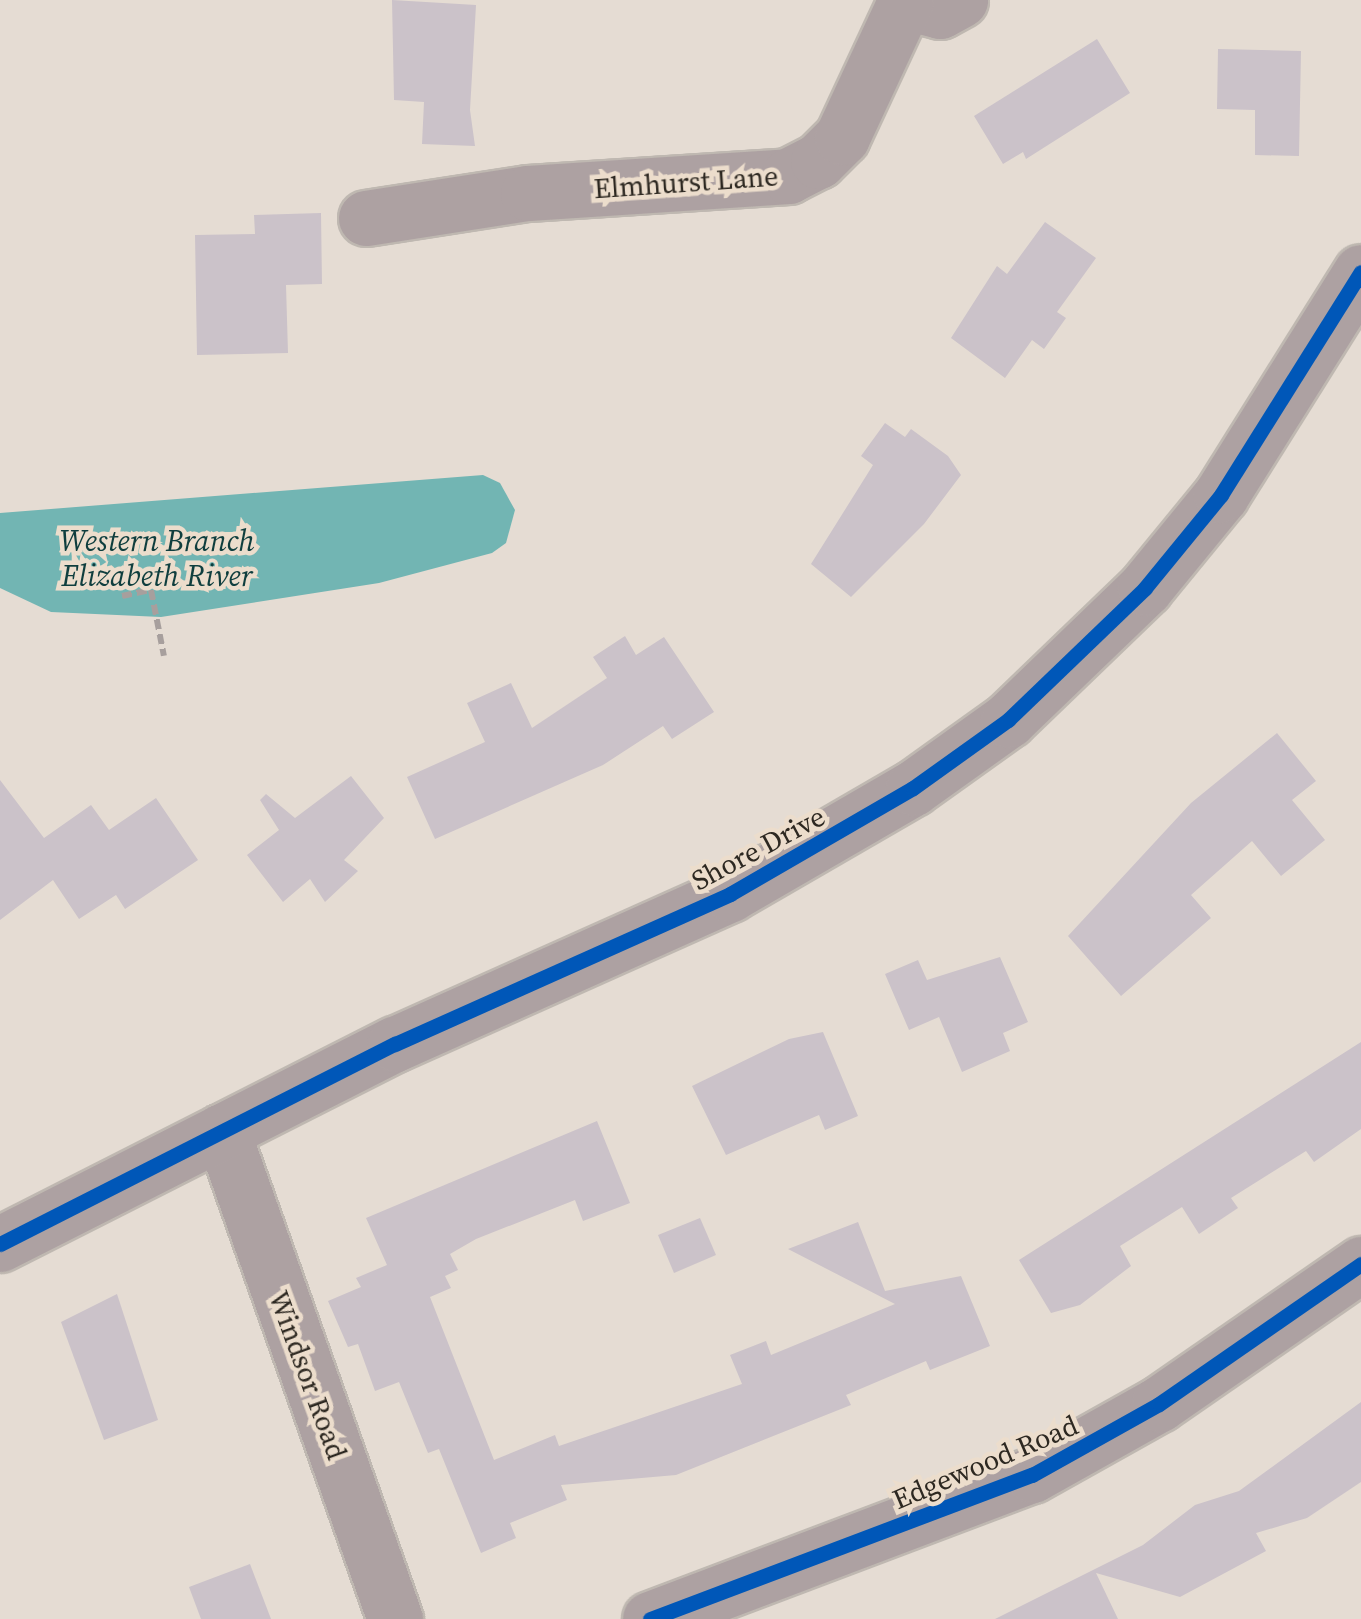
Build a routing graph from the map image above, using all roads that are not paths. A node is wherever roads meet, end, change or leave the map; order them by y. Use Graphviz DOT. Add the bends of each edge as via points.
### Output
graph roads {
  1 [pos="925,1"];
  2 [pos="366,218"];
  3 [pos="1361,272"];
  4 [pos="222,1132"];
  5 [pos="0,1244"];
  6 [pos="1361,1264"];
  7 [pos="395,1619"];
  8 [pos="650,1619"];
  1 -- 2 [label="street, Elmhurst Lane" via="842,137 818,161 788,176 528,193"];
  3 -- 4 [label="street, Shore Drive" via="1221,495 1146,588 1008,720 799,858"];
  4 -- 5 [label="street, Shore Drive"];
  4 -- 7 [label="street, Windsor Road"];
  6 -- 8 [label="street, Edgewood Road" via="1159,1404 1032,1475"];
}
